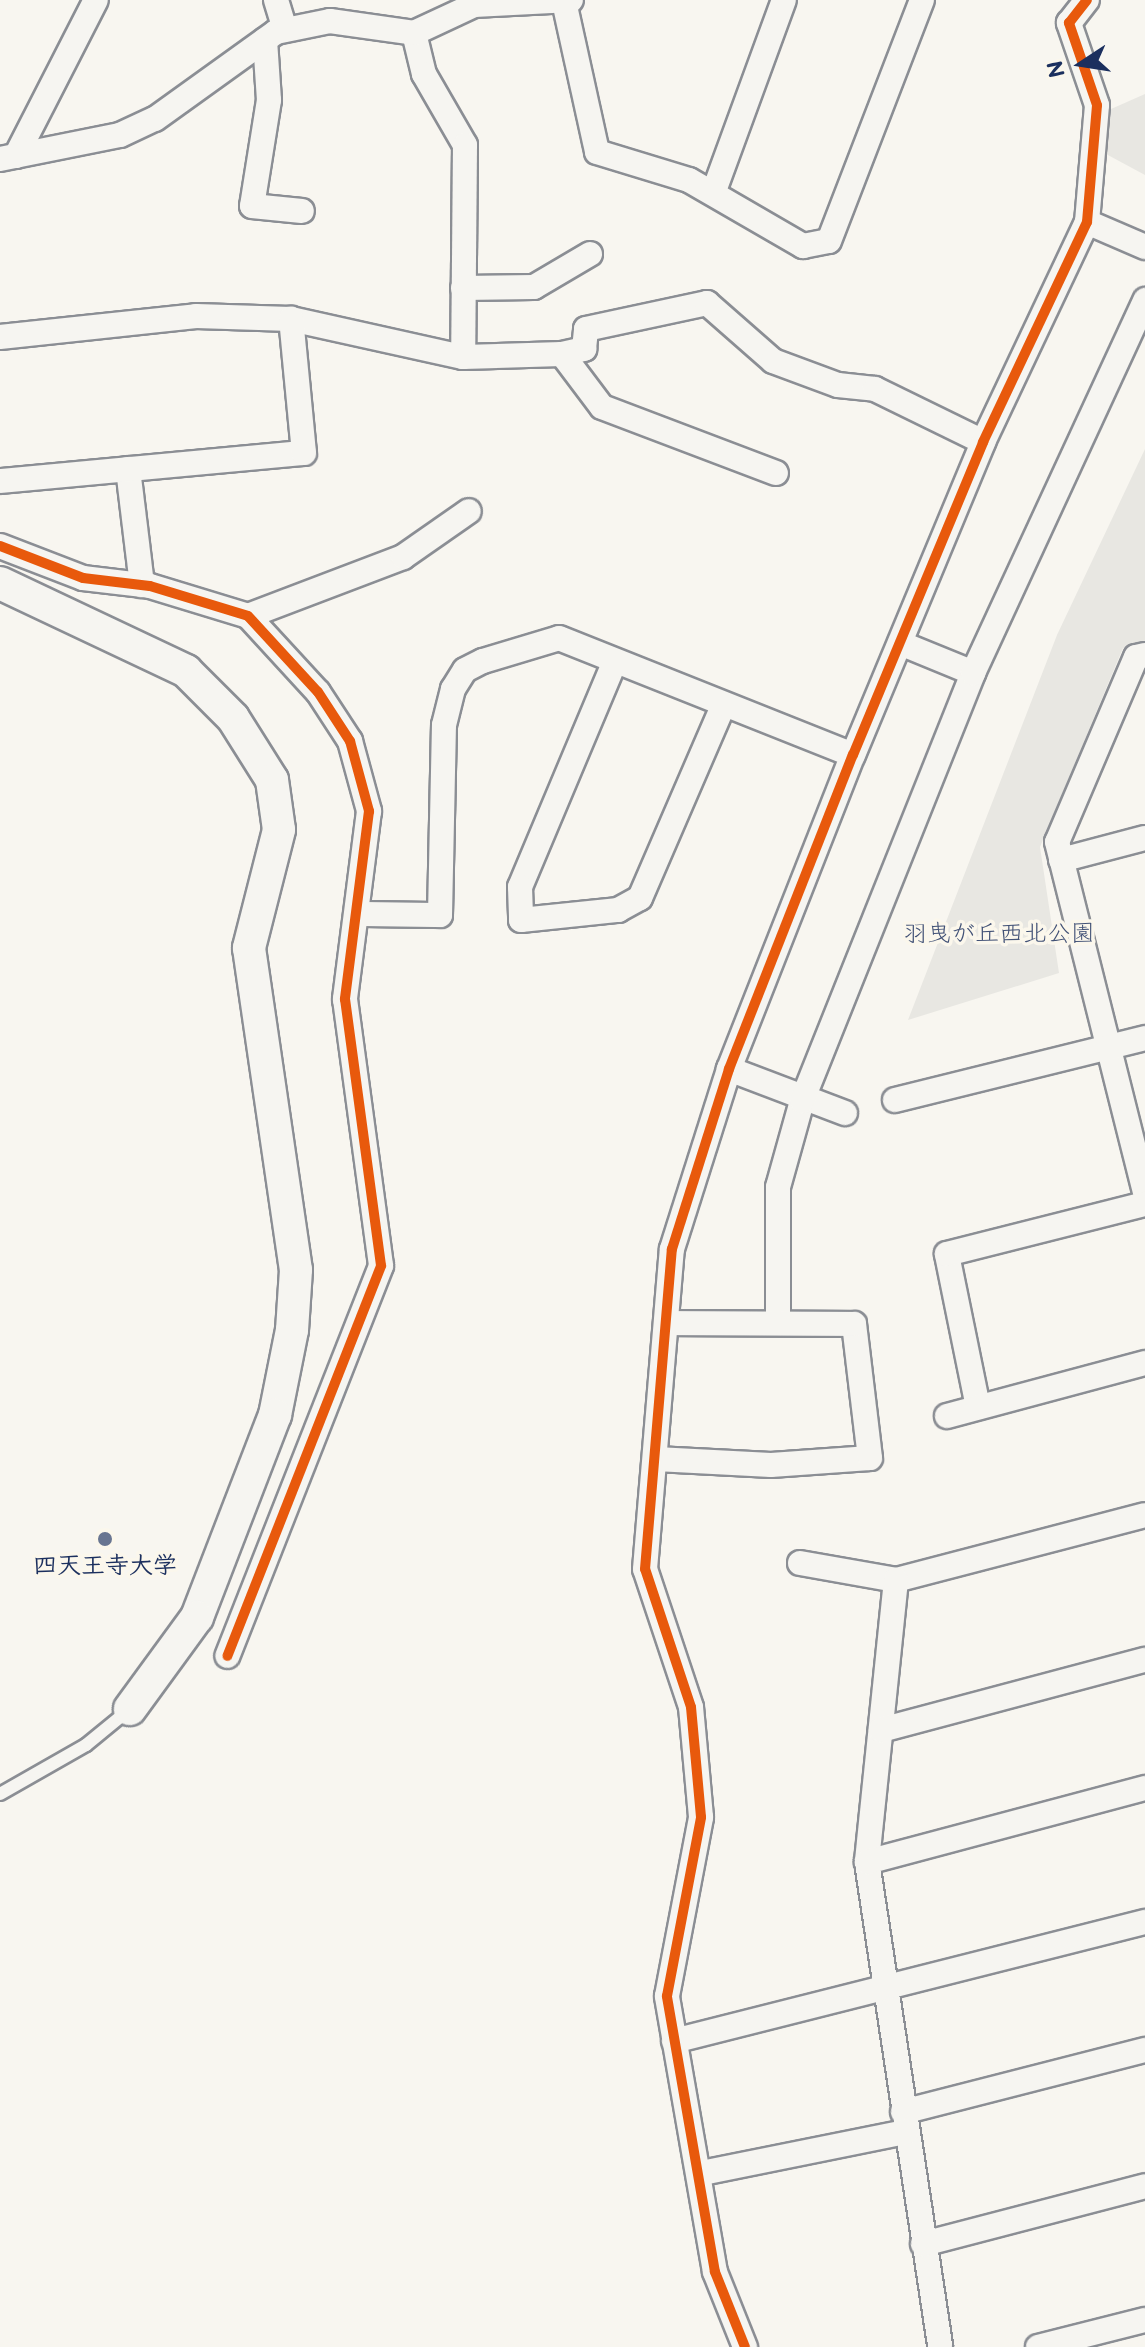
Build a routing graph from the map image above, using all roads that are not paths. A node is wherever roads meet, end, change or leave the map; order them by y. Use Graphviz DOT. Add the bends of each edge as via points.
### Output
graph roads {
  1 [pos="96,0"];
  2 [pos="276,0"];
  3 [pos="784,0"];
  4 [pos="922,0"];
  5 [pos="1087,0"];
  6 [pos="568,3"];
  7 [pos="414,33"];
  8 [pos="275,35"];
  9 [pos="8,158"];
  10 [pos="714,191"];
  11 [pos="302,211"];
  12 [pos="1087,222"];
  13 [pos="1145,247"];
  14 [pos="590,254"];
  15 [pos="463,288"];
  16 [pos="1145,300"];
  17 [pos="291,319"];
  18 [pos="0,337"];
  19 [pos="562,354"];
  20 [pos="463,357"];
  21 [pos="983,442"];
  22 [pos="128,469"];
  23 [pos="776,473"];
  24 [pos="0,481"];
  25 [pos="469,511"];
  26 [pos="0,546"];
  27 [pos="0,583"];
  28 [pos="142,585"];
  29 [pos="248,616"];
  30 [pos="900,643"];
  31 [pos="1145,655"];
  32 [pos="615,661"];
  33 [pos="973,673"];
  34 [pos="724,704"];
  35 [pos="853,755"];
  36 [pos="1145,838"];
  37 [pos="1061,860"];
  38 [pos="358,914"];
  39 [pos="1145,1038"];
  40 [pos="1108,1047"];
  41 [pos="729,1069"];
  42 [pos="895,1100"];
  43 [pos="802,1101"];
  44 [pos="845,1113"];
  45 [pos="1145,1193"];
  46 [pos="1145,1204"];
  47 [pos="667,1323"];
  48 [pos="778,1323"];
  49 [pos="1145,1363"];
  50 [pos="978,1407"];
  51 [pos="947,1416"];
  52 [pos="656,1459"];
  53 [pos="1145,1515"];
  54 [pos="800,1563"];
  55 [pos="896,1580"];
  56 [pos="227,1656"];
  57 [pos="1145,1660"];
  58 [pos="130,1709"];
  59 [pos="881,1730"];
  60 [pos="1145,1788"];
  61 [pos="0,1794"];
  62 [pos="867,1862"];
  63 [pos="1145,1922"];
  64 [pos="885,1988"];
  65 [pos="674,2041"];
  66 [pos="1145,2050"];
  67 [pos="905,2122"];
  68 [pos="702,2173"];
  69 [pos="1145,2186"];
  70 [pos="923,2244"];
  71 [pos="1145,2320"];
  72 [pos="745,2347"];
  73 [pos="940,2347"];
  74 [pos="1038,2347"];
  1 -- 9 [label="street"];
  2 -- 8 [label="street"];
  3 -- 10 [label="street"];
  4 -- 10 [label="street" via="829,241 803,246"];
  5 -- 12 [label="street" via="1069,23 1097,105"];
  6 -- 7 [label="street" via="474,5"];
  6 -- 10 [label="street" via="597,152"];
  7 -- 8 [label="street" via="330,21"];
  7 -- 15 [label="street" via="424,74 465,145"];
  8 -- 9 [label="street" via="155,119 120,135"];
  8 -- 11 [label="street" via="252,206"];
  12 -- 13 [label="street"];
  12 -- 21 [label="street"];
  14 -- 15 [label="street" via="534,287"];
  15 -- 20 [label="street"];
  16 -- 33 [label="street"];
  17 -- 18 [label="street" via="196,316"];
  17 -- 20 [label="street"];
  17 -- 22 [label="street" via="304,453"];
  19 -- 20 [label="street"];
  19 -- 21 [label="street" via="584,349 586,329 707,303 773,361 838,385 875,389"];
  19 -- 23 [label="street" via="602,407"];
  21 -- 30 [label="street"];
  22 -- 24 [label="street"];
  22 -- 28 [label="street"];
  25 -- 29 [label="street" via="403,557"];
  26 -- 28 [label="street" via="83,578"];
  27 -- 58 [label="street" via="186,671 233,718 272,780 279,830 249,948 296,1270 292,1330 275,1415 197,1617"];
  28 -- 29 [label="street"];
  29 -- 38 [label="street" via="318,692 350,741 369,811"];
  30 -- 33 [label="street"];
  30 -- 35 [label="street"];
  31 -- 37 [label="street" via="1136,657 1057,842"];
  32 -- 34 [label="street"];
  32 -- 34 [label="street" via="520,887 521,920 618,910 640,898"];
  32 -- 38 [label="street" via="559,638 465,670 444,725 440,915"];
  33 -- 43 [label="street"];
  34 -- 35 [label="street"];
  35 -- 41 [label="street"];
  36 -- 37 [label="street"];
  37 -- 40 [label="street"];
  38 -- 56 [label="street" via="345,999 381,1266"];
  39 -- 40 [label="street"];
  40 -- 42 [label="street"];
  40 -- 45 [label="street"];
  41 -- 43 [label="street"];
  41 -- 47 [label="street" via="672,1249"];
  43 -- 44 [label="street"];
  43 -- 48 [label="street" via="778,1187"];
  46 -- 50 [label="street" via="947,1254"];
  47 -- 48 [label="street"];
  47 -- 52 [label="street"];
  48 -- 52 [label="street" via="854,1324 870,1458 771,1465"];
  49 -- 50 [label="street"];
  50 -- 51 [label="street"];
  52 -- 65 [label="street" via="645,1569 701,1760 698,1854 669,1969"];
  53 -- 55 [label="street"];
  54 -- 55 [label="street"];
  55 -- 59 [label="street"];
  57 -- 59 [label="street"];
  58 -- 61 [label="lane" via="86,1745"];
  59 -- 62 [label="street"];
  60 -- 62 [label="street"];
  62 -- 64 [label="street"];
  63 -- 64 [label="street"];
  64 -- 65 [label="street"];
  64 -- 67 [label="street"];
  65 -- 68 [label="street"];
  66 -- 67 [label="street"];
  67 -- 68 [label="street"];
  67 -- 70 [label="street"];
  68 -- 72 [label="street" via="715,2272"];
  69 -- 70 [label="street"];
  70 -- 73 [label="street"];
  71 -- 74 [label="street"];
}
